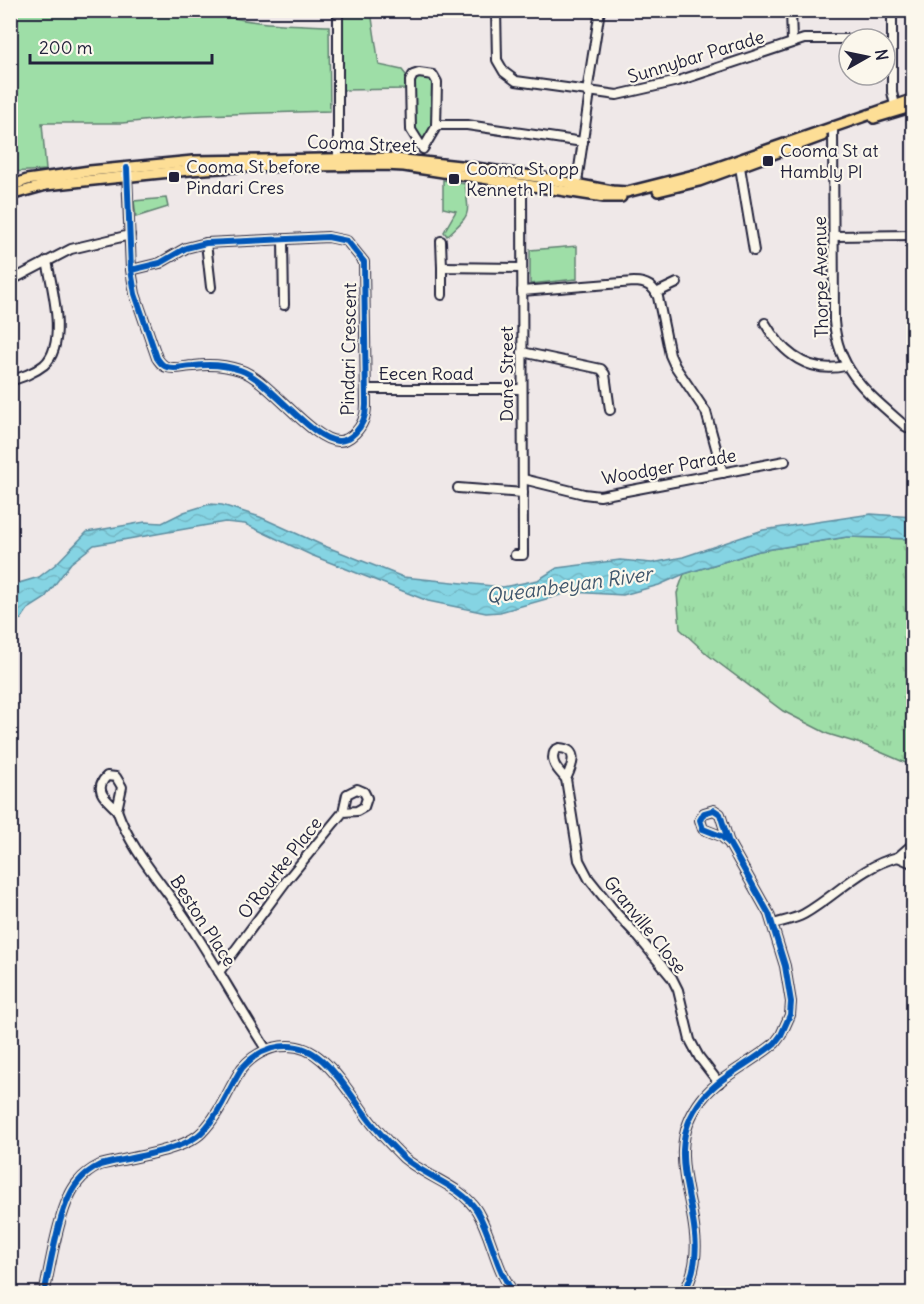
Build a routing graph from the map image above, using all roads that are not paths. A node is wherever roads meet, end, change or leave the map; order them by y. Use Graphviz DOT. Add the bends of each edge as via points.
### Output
graph roads {
  1 [pos="14,10"];
  2 [pos="338,10"];
  3 [pos="496,10"];
  4 [pos="600,10"];
  5 [pos="791,10"];
  6 [pos="892,10"];
  7 [pos="10,15"];
  8 [pos="890,27"];
  9 [pos="837,39"];
  10 [pos="792,42"];
  11 [pos="892,87"];
  12 [pos="588,92"];
  13 [pos="914,99"];
  14 [pos="914,106"];
  15 [pos="896,108"];
  16 [pos="436,125"];
  17 [pos="833,129"];
  18 [pos="584,142"];
  19 [pos="423,149"];
  20 [pos="338,162"];
  21 [pos="739,164"];
  22 [pos="421,165"];
  23 [pos="490,171"];
  24 [pos="127,172"];
  25 [pos="559,182"];
  26 [pos="522,184"];
  27 [pos="10,186"];
  28 [pos="576,189"];
  29 [pos="10,195"];
  30 [pos="130,235"];
  31 [pos="914,235"];
  32 [pos="834,236"];
  33 [pos="283,240"];
  34 [pos="441,241"];
  35 [pos="206,243"];
  36 [pos="754,251"];
  37 [pos="47,261"];
  38 [pos="442,267"];
  39 [pos="522,268"];
  40 [pos="131,270"];
  41 [pos="10,281"];
  42 [pos="677,283"];
  43 [pos="211,287"];
  44 [pos="522,291"];
  45 [pos="656,293"];
  46 [pos="442,295"];
  47 [pos="284,305"];
  48 [pos="765,323"];
  49 [pos="522,352"];
  50 [pos="845,366"];
  51 [pos="10,381"];
  52 [pos="366,389"];
  53 [pos="522,389"];
  54 [pos="610,410"];
  55 [pos="914,431"];
  56 [pos="785,461"];
  57 [pos="723,473"];
  58 [pos="523,479"];
  59 [pos="458,488"];
  60 [pos="523,493"];
  61 [pos="515,555"];
  62 [pos="566,779"];
  63 [pos="117,810"];
  64 [pos="343,812"];
  65 [pos="723,822"];
  66 [pos="710,832"];
  67 [pos="729,843"];
  68 [pos="914,843"];
  69 [pos="898,857"];
  70 [pos="914,864"];
  71 [pos="773,924"];
  72 [pos="219,972"];
  73 [pos="266,1049"];
  74 [pos="718,1083"];
  75 [pos="44,1293"];
  76 [pos="515,1293"];
  77 [pos="683,1293"];
  1 -- 7 [label="street"];
  2 -- 20 [label="street"];
  3 -- 12 [label="street, Sunnybar Parade" via="497,60 504,72 516,81"];
  4 -- 12 [label="street"];
  5 -- 10 [label="street"];
  6 -- 8 [label="street"];
  9 -- 10 [label="street, Sunnybar Parade"];
  10 -- 12 [label="street, Sunnybar Parade" via="639,91 617,95"];
  11 -- 15 [label="street"];
  12 -- 18 [label="street"];
  13 -- 15 [label="main road, Cooma Street"];
  14 -- 15 [label="main road, Cooma Street"];
  15 -- 17 [label="main road, Cooma Street"];
  16 -- 18 [label="street" via="467,125"];
  16 -- 19 [label="street"];
  16 -- 19 [label="street" via="436,79 429,73 415,74 410,81 410,125"];
  17 -- 21 [label="main road, Cooma Street"];
  17 -- 32 [label="street, Thorpe Avenue"];
  18 -- 28 [label="street"];
  19 -- 22 [label="street"];
  20 -- 22 [label="main road, Cooma Street" via="389,158"];
  20 -- 24 [label="main road, Cooma Street" via="205,160"];
  21 -- 28 [label="main road, Cooma Street" via="691,183 631,196 613,198"];
  21 -- 36 [label="street"];
  22 -- 23 [label="main road, Cooma Street"];
  22 -- 26 [label="main road, Cooma Street"];
  23 -- 25 [label="main road, Cooma Street"];
  23 -- 26 [label="main road" via="516,177"];
  24 -- 27 [label="main road, Cooma Street" via="27,180"];
  24 -- 29 [label="main road, Cooma Street"];
  24 -- 30 [label="street, Pindari Crescent"];
  25 -- 26 [label="main road"];
  25 -- 28 [label="main road, Cooma Street"];
  26 -- 28 [label="main road, Cooma Street"];
  26 -- 39 [label="street, Dane Street"];
  30 -- 37 [label="street" via="71,249"];
  30 -- 40 [label="street, Pindari Crescent"];
  31 -- 32 [label="street"];
  32 -- 50 [label="street, Thorpe Avenue" via="835,333"];
  33 -- 35 [label="street, Pindari Crescent"];
  33 -- 47 [label="street"];
  33 -- 52 [label="street, Pindari Crescent" via="340,238 353,246 364,262"];
  34 -- 38 [label="street"];
  35 -- 40 [label="street, Pindari Crescent" via="186,248 160,263"];
  35 -- 43 [label="street"];
  37 -- 41 [label="street"];
  37 -- 51 [label="street" via="57,342 46,363"];
  38 -- 39 [label="street"];
  38 -- 46 [label="street"];
  39 -- 44 [label="street, Dane Street"];
  40 -- 52 [label="street, Pindari Crescent" via="135,294 161,364 168,368 214,365 242,370 327,439 339,441 350,438 362,427"];
  42 -- 45 [label="street"];
  44 -- 45 [label="street" via="639,282"];
  44 -- 49 [label="street, Dane Street"];
  45 -- 57 [label="street" via="670,355 706,412"];
  48 -- 50 [label="street" via="782,349 805,362 825,369"];
  49 -- 53 [label="street, Dane Street"];
  49 -- 54 [label="street" via="603,370"];
  50 -- 55 [label="street, Thorpe Avenue"];
  52 -- 53 [label="street, Eecen Road"];
  53 -- 58 [label="street, Dane Street"];
  56 -- 57 [label="street, Woodger Parade"];
  57 -- 58 [label="street, Woodger Parade" via="600,495"];
  58 -- 60 [label="street, Dane Street"];
  59 -- 60 [label="street"];
  60 -- 61 [label="street, Dane Street" via="523,555"];
  62 -- 74 [label="street, Granville Close" via="579,860 589,879 672,978 690,1040"];
  63 -- 72 [label="street, Beston Place" via="134,847"];
  64 -- 72 [label="street, O'Rourke Place"];
  65 -- 66 [label="street" via="719,830"];
  65 -- 66 [label="street" via="717,812 704,813 701,825"];
  65 -- 67 [label="street"];
  66 -- 67 [label="street"];
  67 -- 71 [label="street"];
  68 -- 69 [label="street"];
  69 -- 70 [label="street"];
  69 -- 71 [label="street" via="881,861 802,915"];
  71 -- 74 [label="street" via="790,989 790,1015 775,1043"];
  72 -- 73 [label="street, Beston Place"];
  73 -- 75 [label="street" via="242,1068 208,1125 192,1139 100,1165 78,1182 67,1201"];
  73 -- 76 [label="street" via="287,1046 321,1059 392,1146 471,1203 499,1268"];
  74 -- 77 [label="street" via="695,1109 683,1138 682,1163 697,1251"];
}
